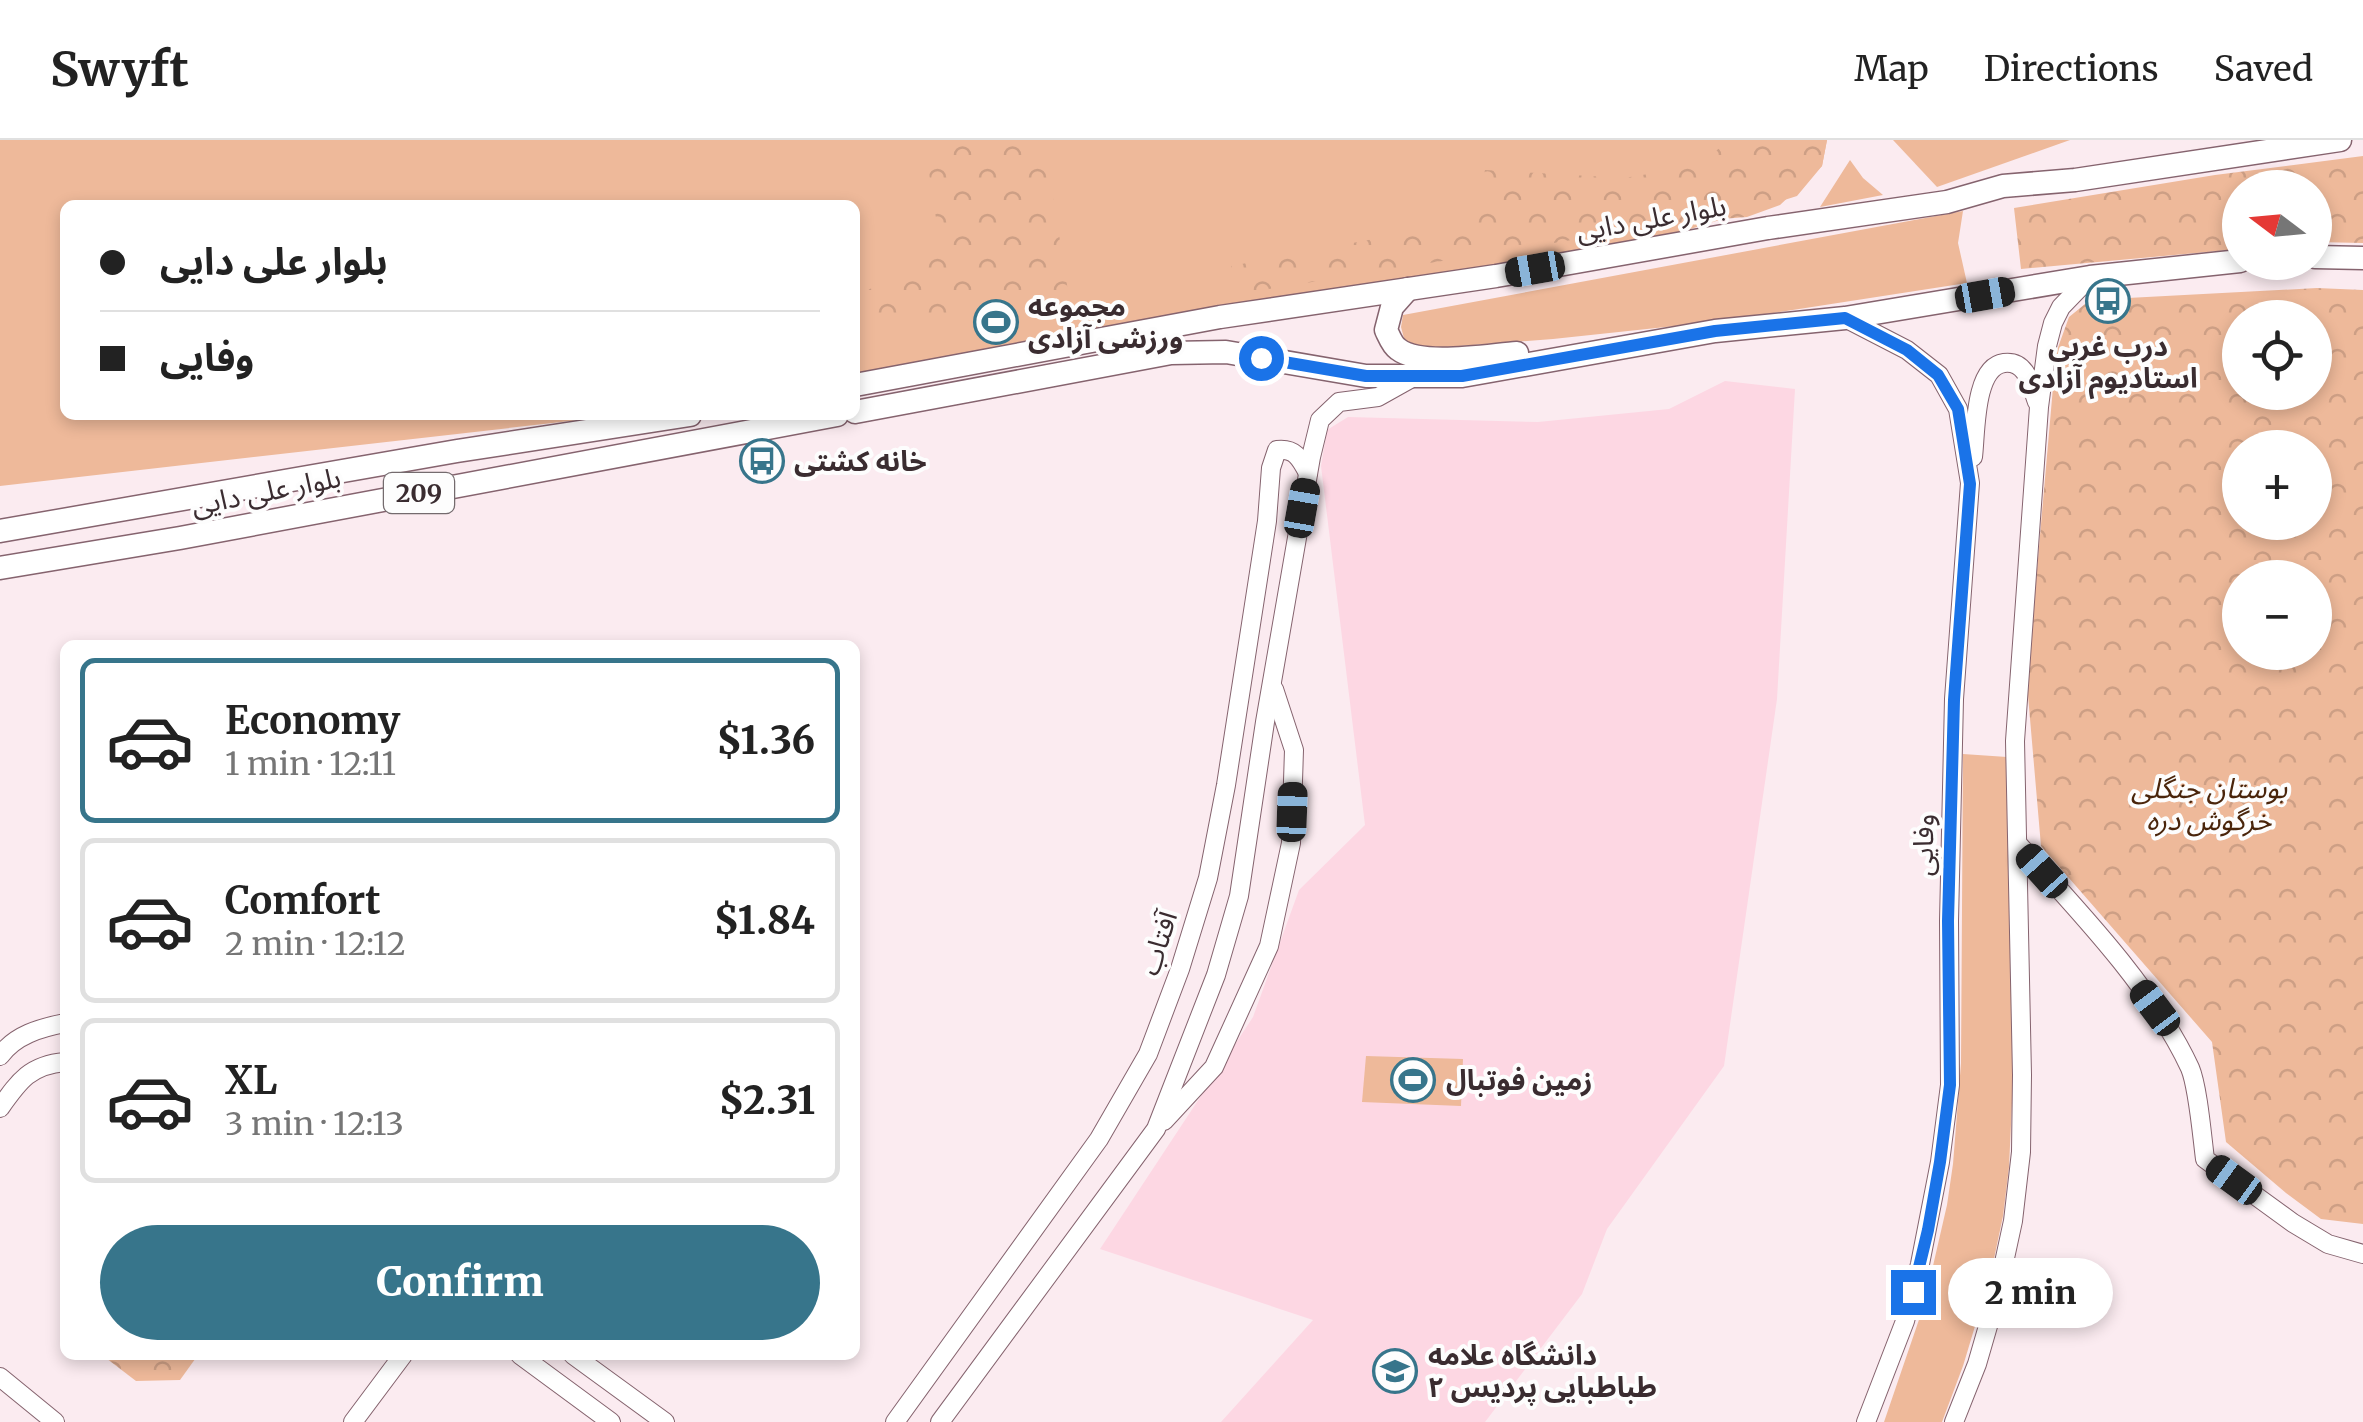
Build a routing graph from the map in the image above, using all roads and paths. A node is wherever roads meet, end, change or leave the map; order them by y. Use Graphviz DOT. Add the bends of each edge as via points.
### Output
graph roads {
  1 [pos="2340,140"];
  2 [pos="2332,257"];
  3 [pos="2363,258"];
  4 [pos="2222,263"];
  5 [pos="2090,277"];
  6 [pos="1408,289"];
  7 [pos="1845,318"];
  8 [pos="1592,353"];
  9 [pos="1413,377"];
  10 [pos="860,384"];
  11 [pos="2039,407"];
  12 [pos="860,411"];
  13 [pos="658,420"];
  14 [pos="810,420"];
  15 [pos="1308,473"];
  16 [pos="1970,484"];
  17 [pos="0,531"];
  18 [pos="0,568"];
  19 [pos="1272,684"];
  20 [pos="2018,844"];
  21 [pos="60,1023"];
  22 [pos="0,1056"];
  23 [pos="60,1062"];
  24 [pos="0,1108"];
  25 [pos="1153,1132"];
  26 [pos="2363,1254"];
  27 [pos="399,1360"];
  28 [pos="527,1360"];
  29 [pos="580,1360"];
  30 [pos="0,1377"];
  31 [pos="30,1414"];
  32 [pos="1957,1421"];
  33 [pos="55,1422"];
  34 [pos="353,1422"];
  35 [pos="611,1422"];
  36 [pos="664,1422"];
  37 [pos="895,1422"];
  38 [pos="940,1422"];
  39 [pos="1866,1422"];
  1 -- 6 [label="main road, بلوار علی دایی" via="2003,186 1947,202"];
  2 -- 3 [label="main road"];
  4 -- 5 [label="main road"];
  5 -- 7 [label="main road"];
  5 -- 11 [label="street" via="2053,323"];
  6 -- 8 [label="main road" via="1392,307 1386,330 1395,348 1409,356"];
  6 -- 10 [label="main road, بلوار علی دایی"];
  7 -- 8 [label="main road"];
  7 -- 16 [label="street, وفایی" via="1907,350 1938,375 1958,409"];
  8 -- 9 [label="main road" via="1462,376"];
  9 -- 12 [label="main road" via="1366,376 1226,352 1171,353"];
  9 -- 15 [label="street" via="1378,396 1338,402 1320,420"];
  11 -- 16 [label="street" via="2024,370 1999,363 1987,371"];
  11 -- 20 [label="street" via="2017,702"];
  13 -- 17 [label="main road, بلوار علی دایی / 209"];
  14 -- 18 [label="main road, بلوار علی دایی / 209"];
  15 -- 19 [label="street"];
  15 -- 37 [label="street, آفتاب" via="1300,456 1277,450 1208,878 1148,1054 1099,1139"];
  16 -- 39 [label="street, وفایی" via="1954,700 1950,1085 1920,1264"];
  19 -- 25 [label="street" via="1239,896 1216,974"];
  19 -- 25 [label="street" via="1294,750 1291,843 1269,946 1214,1067"];
  20 -- 26 [label="street" via="2155,1008 2192,1072 2205,1159 2293,1223 2328,1244"];
  20 -- 32 [label="street" via="2021,1152 1997,1295"];
  21 -- 22 [label="street" via="23,1036"];
  23 -- 24 [label="street" via="28,1072"];
  25 -- 38 [label="street"];
  27 -- 34 [label="street"];
  28 -- 35 [label="street"];
  29 -- 36 [label="street"];
  30 -- 31 [label="street"];
  31 -- 33 [label="street"];
}
